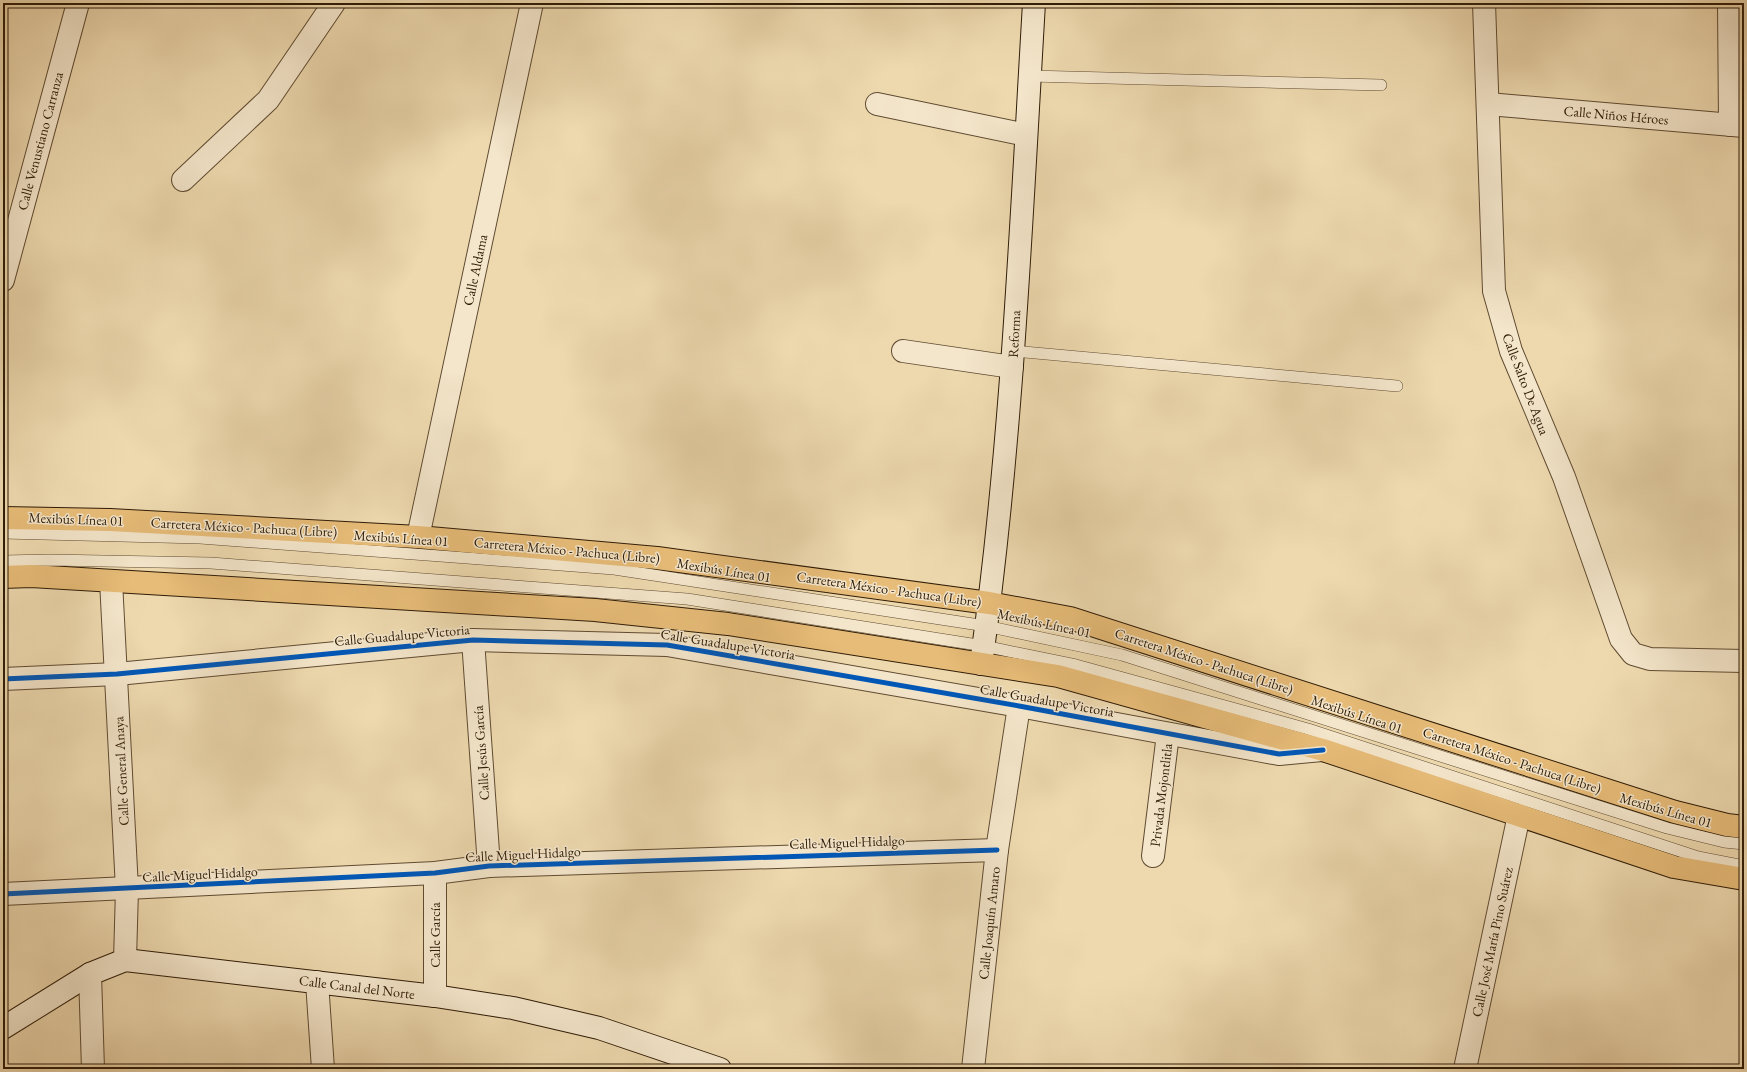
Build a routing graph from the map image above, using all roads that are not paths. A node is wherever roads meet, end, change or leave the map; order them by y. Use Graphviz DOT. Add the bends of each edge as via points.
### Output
graph roads {
  1 [pos="78,3"];
  2 [pos="334,3"];
  3 [pos="532,3"];
  4 [pos="1034,3"];
  5 [pos="1484,3"];
  6 [pos="1729,3"];
  7 [pos="1030,76"];
  8 [pos="1381,86"];
  9 [pos="877,104"];
  10 [pos="1488,104"];
  11 [pos="1737,125"];
  12 [pos="1026,135"];
  13 [pos="183,180"];
  14 [pos="3,280"];
  15 [pos="903,351"];
  16 [pos="1013,359"];
  17 [pos="1397,386"];
  18 [pos="8,517"];
  19 [pos="3,533"];
  20 [pos="418,537"];
  21 [pos="3,561"];
  22 [pos="3,577"];
  23 [pos="111,581"];
  24 [pos="990,603"];
  25 [pos="474,640"];
  26 [pos="984,645"];
  27 [pos="1744,660"];
  28 [pos="117,674"];
  29 [pos="3,679"];
  30 [pos="1019,706"];
  31 [pos="1168,734"];
  32 [pos="1323,750"];
  33 [pos="1519,815"];
  34 [pos="1744,827"];
  35 [pos="1744,844"];
  36 [pos="997,850"];
  37 [pos="1153,856"];
  38 [pos="488,866"];
  39 [pos="1744,866"];
  40 [pos="435,873"];
  41 [pos="1744,879"];
  42 [pos="127,890"];
  43 [pos="3,894"];
  44 [pos="125,960"];
  45 [pos="90,974"];
  46 [pos="317,982"];
  47 [pos="435,996"];
  48 [pos="3,1028"];
  49 [pos="93,1069"];
  50 [pos="323,1069"];
  51 [pos="720,1069"];
  52 [pos="973,1069"];
  53 [pos="1466,1069"];
  1 -- 14 [label="street, Calle Venustiano Carranza"];
  2 -- 13 [label="street" via="268,100"];
  3 -- 20 [label="street, Calle Aldama"];
  4 -- 7 [label="street, Reforma"];
  5 -- 10 [label="street, Calle Salto De Agua"];
  6 -- 11 [label="street"];
  7 -- 8 [label="lane"];
  7 -- 12 [label="street, Reforma"];
  9 -- 12 [label="street"];
  10 -- 11 [label="street, Calle Niños Héroes"];
  10 -- 27 [label="street, Calle Salto De Agua" via="1494,292 1511,351 1564,477 1621,639 1633,654 1650,659"];
  12 -- 16 [label="street, Reforma"];
  15 -- 16 [label="street"];
  16 -- 17 [label="lane"];
  16 -- 24 [label="street, Reforma"];
  18 -- 20 [label="main road, Carretera México - Pachuca (Libre)"];
  19 -- 26 [label="lane, Mexibús Línea 01" via="200,538 614,569"];
  20 -- 24 [label="main road, Carretera México - Pachuca (Libre)" via="657,558"];
  21 -- 26 [label="lane, Mexibús Línea 01" via="211,563 686,599"];
  22 -- 23 [label="main road" via="31,576"];
  23 -- 26 [label="main road" via="595,610 728,624"];
  23 -- 28 [label="street, Calle General Anaya"];
  24 -- 26 [label="street, Reforma"];
  24 -- 34 [label="main road, Carretera México - Pachuca (Libre)" via="1070,618 1675,812"];
  25 -- 28 [label="street, Calle Guadalupe Victoria"];
  25 -- 30 [label="street, Calle Guadalupe Victoria" via="667,645"];
  25 -- 38 [label="street, Calle Jesús García"];
  26 -- 32 [label="main road" via="1058,676"];
  26 -- 35 [label="lane, Mexibús Línea 01" via="1122,655 1667,828 1724,842"];
  26 -- 39 [label="lane, Mexibús Línea 01" via="1076,665 1308,729 1698,857"];
  28 -- 29 [label="street, Calle Guadalupe Victoria"];
  28 -- 42 [label="street, Calle General Anaya"];
  30 -- 31 [label="street, Calle Guadalupe Victoria"];
  30 -- 36 [label="street, Calle Joaquín Amaro"];
  31 -- 32 [label="street, Calle Guadalupe Victoria" via="1280,754"];
  31 -- 37 [label="street, Privada Mojontlitla"];
  32 -- 33 [label="main road"];
  33 -- 41 [label="main road" via="1674,867"];
  33 -- 53 [label="street, Calle José María Pino Suárez"];
  36 -- 38 [label="street, Calle Miguel Hidalgo"];
  36 -- 52 [label="street, Calle Joaquín Amaro"];
  38 -- 40 [label="street, Calle Miguel Hidalgo"];
  40 -- 42 [label="street, Calle Miguel Hidalgo"];
  40 -- 47 [label="street, Calle García"];
  42 -- 43 [label="street, Calle Miguel Hidalgo"];
  42 -- 44 [label="street, Calle General Anaya"];
  44 -- 45 [label="street, Calle Canal del Norte"];
  44 -- 46 [label="street, Calle Canal del Norte"];
  45 -- 48 [label="street, Calle Canal del Norte"];
  45 -- 49 [label="street"];
  46 -- 47 [label="street, Calle Canal del Norte"];
  46 -- 50 [label="street"];
  47 -- 51 [label="street, Calle Canal del Norte" via="513,1008 599,1028"];
}
